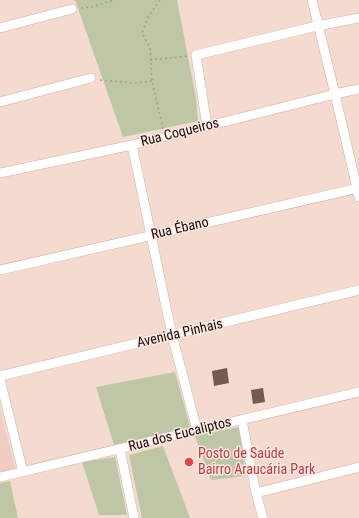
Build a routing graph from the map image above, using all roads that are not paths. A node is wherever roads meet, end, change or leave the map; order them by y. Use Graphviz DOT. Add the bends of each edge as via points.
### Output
graph roads {
  1 [pos="312,0"];
  2 [pos="72,9"];
  3 [pos="359,18"];
  4 [pos="317,26"];
  5 [pos="0,28"];
  6 [pos="91,78"];
  7 [pos="359,89"];
  8 [pos="335,94"];
  9 [pos="0,102"];
  10 [pos="208,126"];
  11 [pos="132,145"];
  12 [pos="0,173"];
  13 [pos="358,191"];
  14 [pos="151,235"];
  15 [pos="0,270"];
  16 [pos="359,290"];
  17 [pos="172,335"];
  18 [pos="0,376"];
  19 [pos="0,380"];
  20 [pos="359,392"];
  21 [pos="242,420"];
  22 [pos="197,430"];
  23 [pos="120,449"];
  24 [pos="359,467"];
  25 [pos="23,472"];
  26 [pos="0,477"];
  27 [pos="256,493"];
  28 [pos="134,518"];
  29 [pos="263,518"];
  1 -- 4 [label="street"];
  2 -- 5 [label="street"];
  3 -- 4 [label="street"];
  4 -- 8 [label="street"];
  4 -- 10 [label="street" via="196,55"];
  6 -- 9 [label="street"];
  7 -- 8 [label="street, Rua Coqueiros"];
  8 -- 10 [label="street, Rua Coqueiros"];
  8 -- 13 [label="street"];
  10 -- 11 [label="street, Rua Coqueiros"];
  11 -- 12 [label="street, Rua Coqueiros"];
  11 -- 14 [label="street"];
  13 -- 14 [label="street, Rua Ébano"];
  14 -- 15 [label="street, Rua Ébano"];
  14 -- 17 [label="street"];
  16 -- 17 [label="street, Avenida Pinhais"];
  17 -- 18 [label="street, Avenida Pinhais"];
  17 -- 22 [label="street"];
  19 -- 25 [label="street"];
  20 -- 21 [label="street, Rua dos Eucaliptos"];
  21 -- 22 [label="street, Rua dos Eucaliptos"];
  21 -- 27 [label="street"];
  22 -- 23 [label="street, Rua dos Eucaliptos"];
  23 -- 25 [label="street, Rua dos Eucaliptos"];
  23 -- 28 [label="street"];
  24 -- 27 [label="street"];
  25 -- 26 [label="street, Rua dos Eucaliptos"];
  27 -- 29 [label="street"];
}
